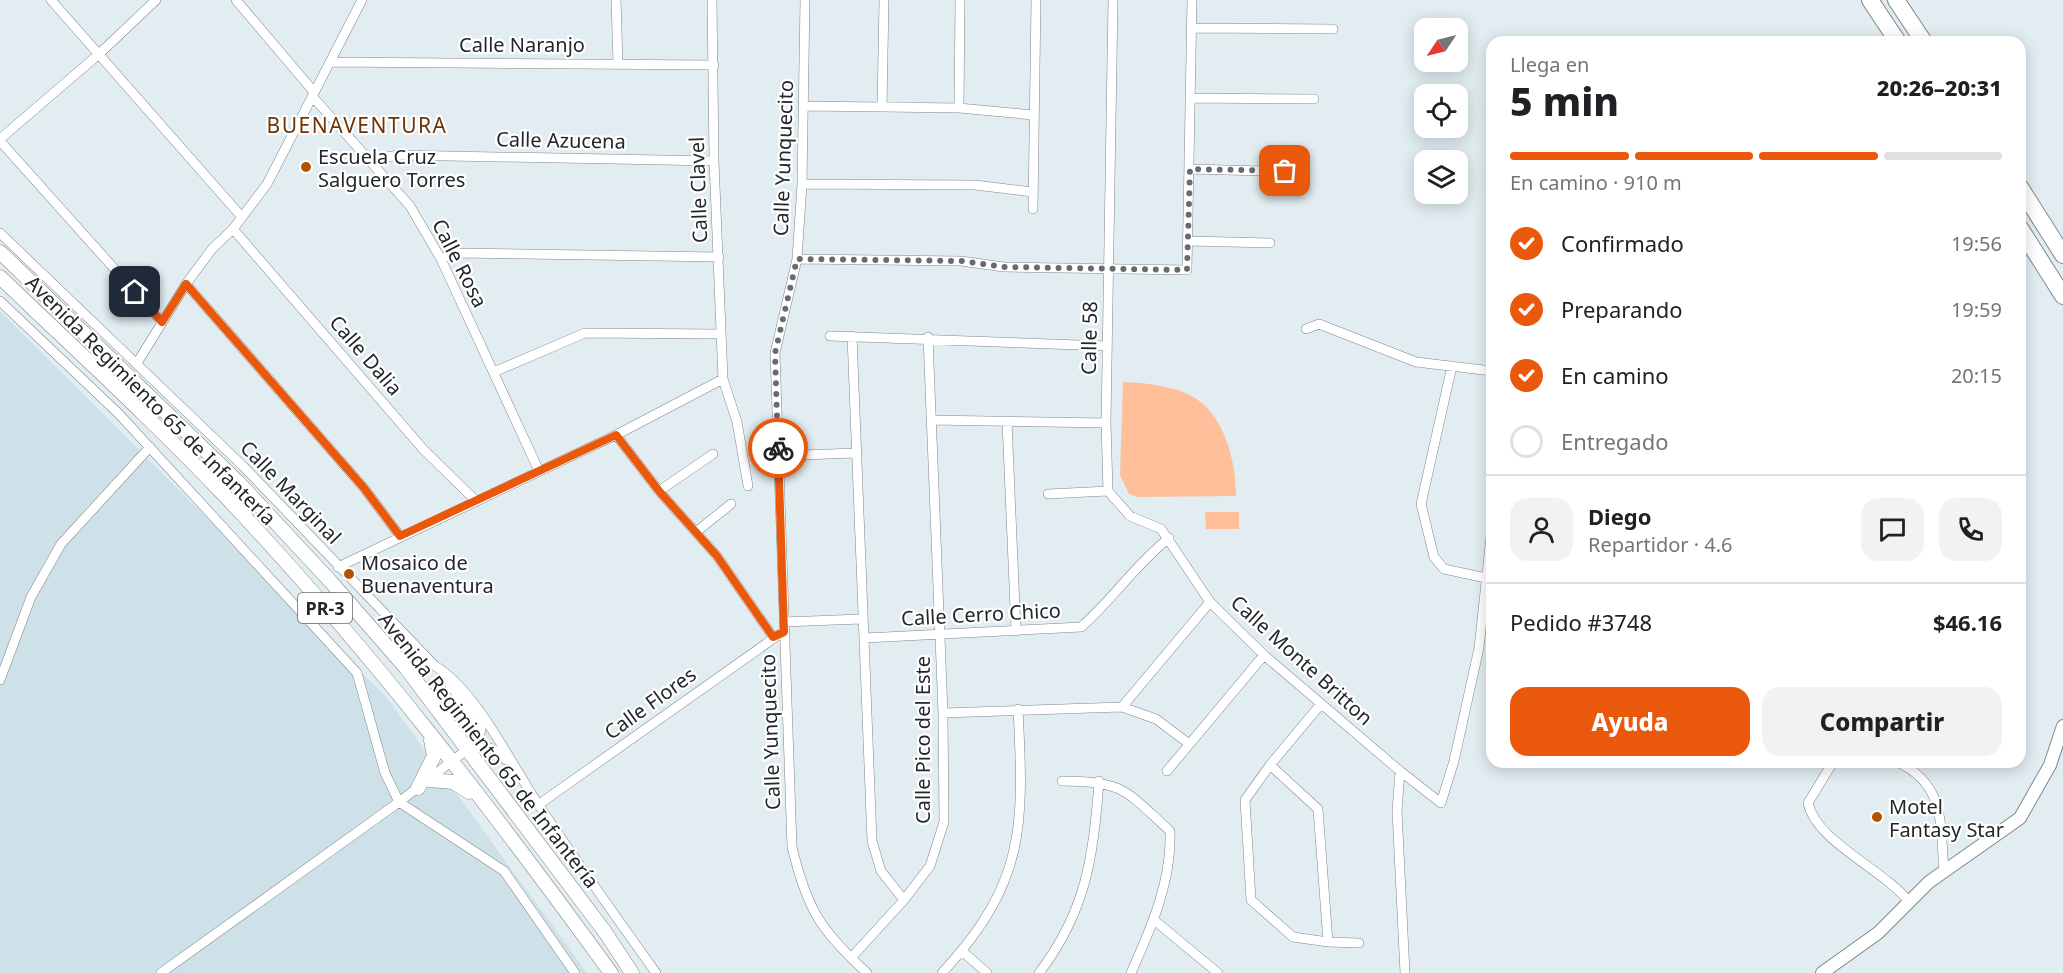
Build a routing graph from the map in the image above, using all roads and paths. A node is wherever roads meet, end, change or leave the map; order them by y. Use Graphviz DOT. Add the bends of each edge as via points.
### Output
graph roads {
  1 [pos="51,0"];
  2 [pos="156,0"];
  3 [pos="236,0"];
  4 [pos="362,0"];
  5 [pos="616,0"];
  6 [pos="712,0"];
  7 [pos="805,0"];
  8 [pos="884,0"];
  9 [pos="960,0"];
  10 [pos="1036,0"];
  11 [pos="1113,0"];
  12 [pos="1192,0"];
  13 [pos="1870,0"];
  14 [pos="1896,0"];
  15 [pos="1192,28"];
  16 [pos="1333,29"];
  17 [pos="1894,36"];
  18 [pos="1920,36"];
  19 [pos="99,54"];
  20 [pos="330,62"];
  21 [pos="618,63"];
  22 [pos="714,65"];
  23 [pos="313,94"];
  24 [pos="1190,98"];
  25 [pos="1314,99"];
  26 [pos="804,106"];
  27 [pos="882,107"];
  28 [pos="959,108"];
  29 [pos="1033,115"];
  30 [pos="0,140"];
  31 [pos="371,160"];
  32 [pos="714,161"];
  33 [pos="1190,169"];
  34 [pos="1301,172"];
  35 [pos="802,184"];
  36 [pos="1033,192"];
  37 [pos="2026,196"];
  38 [pos="1033,208"];
  39 [pos="242,216"];
  40 [pos="233,229"];
  41 [pos="0,233"];
  42 [pos="2026,237"];
  43 [pos="1189,241"];
  44 [pos="1270,243"];
  45 [pos="0,252"];
  46 [pos="2063,255"];
  47 [pos="719,257"];
  48 [pos="441,259"];
  49 [pos="797,259"];
  50 [pos="1108,270"];
  51 [pos="0,277"];
  52 [pos="186,284"];
  53 [pos="2063,296"];
  54 [pos="0,301"];
  55 [pos="162,322"];
  56 [pos="1306,329"];
  57 [pos="721,334"];
  58 [pos="830,336"];
  59 [pos="852,336"];
  60 [pos="928,337"];
  61 [pos="1107,346"];
  62 [pos="136,363"];
  63 [pos="1452,366"];
  64 [pos="1486,370"];
  65 [pos="494,372"];
  66 [pos="723,380"];
  67 [pos="931,420"];
  68 [pos="1007,422"];
  69 [pos="1106,423"];
  70 [pos="616,435"];
  71 [pos="150,447"];
  72 [pos="854,453"];
  73 [pos="713,454"];
  74 [pos="778,456"];
  75 [pos="539,471"];
  76 [pos="748,486"];
  77 [pos="659,491"];
  78 [pos="1108,491"];
  79 [pos="1048,494"];
  80 [pos="476,501"];
  81 [pos="731,504"];
  82 [pos="696,532"];
  83 [pos="400,536"];
  84 [pos="1169,538"];
  85 [pos="338,567"];
  86 [pos="1486,578"];
  87 [pos="1210,602"];
  88 [pos="861,618"];
  89 [pos="784,627"];
  90 [pos="1016,631"];
  91 [pos="940,635"];
  92 [pos="773,637"];
  93 [pos="865,638"];
  94 [pos="1264,655"];
  95 [pos="435,666"];
  96 [pos="0,680"];
  97 [pos="1322,704"];
  98 [pos="1122,707"];
  99 [pos="1018,709"];
  100 [pos="943,713"];
  101 [pos="2063,726"];
  102 [pos="428,732"];
  103 [pos="1188,743"];
  104 [pos="469,750"];
  105 [pos="452,763"];
  106 [pos="1270,765"];
  107 [pos="1829,768"];
  108 [pos="1905,768"];
  109 [pos="1167,771"];
  110 [pos="1400,771"];
  111 [pos="521,778"];
  112 [pos="1062,781"];
  113 [pos="1098,781"];
  114 [pos="424,784"];
  115 [pos="399,802"];
  116 [pos="481,802"];
  117 [pos="538,805"];
  118 [pos="1944,871"];
  119 [pos="904,900"];
  120 [pos="1909,902"];
  121 [pos="1154,920"];
  122 [pos="605,932"];
  123 [pos="1328,942"];
  124 [pos="1359,943"];
  125 [pos="592,946"];
  126 [pos="962,951"];
  127 [pos="851,958"];
  128 [pos="160,973"];
  129 [pos="575,973"];
  130 [pos="602,973"];
  131 [pos="611,973"];
  132 [pos="632,973"];
  133 [pos="638,973"];
  134 [pos="656,973"];
  135 [pos="867,973"];
  136 [pos="942,973"];
  137 [pos="987,973"];
  138 [pos="1039,973"];
  139 [pos="1131,973"];
  140 [pos="1218,973"];
  141 [pos="1406,973"];
  142 [pos="1822,973"];
  1 -- 19 [label="street"];
  2 -- 19 [label="street"];
  3 -- 23 [label="street, Calle Rosa"];
  4 -- 20 [label="street"];
  5 -- 21 [label="street"];
  6 -- 22 [label="street, Calle Clavel"];
  7 -- 26 [label="street, Calle Yunquecito"];
  8 -- 27 [label="street"];
  9 -- 28 [label="street"];
  10 -- 29 [label="street"];
  11 -- 50 [label="street, Calle 58"];
  12 -- 15 [label="street"];
  13 -- 17 [label="highway"];
  14 -- 18 [label="highway"];
  15 -- 16 [label="street"];
  15 -- 24 [label="street"];
  19 -- 30 [label="street"];
  19 -- 39 [label="street"];
  20 -- 21 [label="street, Calle Naranjo"];
  20 -- 23 [label="street"];
  21 -- 22 [label="street, Calle Naranjo"];
  22 -- 32 [label="street, Calle Clavel"];
  23 -- 31 [label="street, Calle Rosa"];
  23 -- 39 [label="street" via="267,184"];
  24 -- 25 [label="street"];
  24 -- 33 [label="street"];
  26 -- 27 [label="street"];
  26 -- 35 [label="street, Calle Yunquecito"];
  27 -- 28 [label="street"];
  28 -- 29 [label="street"];
  29 -- 36 [label="street"];
  30 -- 55 [label="street"];
  31 -- 32 [label="street, Calle Azucena" via="398,155"];
  31 -- 48 [label="street, Calle Rosa" via="410,207"];
  32 -- 47 [label="street, Calle Clavel"];
  33 -- 34 [label="street"];
  33 -- 43 [label="street"];
  35 -- 36 [label="street" via="975,185"];
  35 -- 49 [label="street, Calle Yunquecito"];
  36 -- 38 [label="street"];
  37 -- 46 [label="highway"];
  39 -- 40 [label="street"];
  40 -- 52 [label="street"];
  40 -- 80 [label="street, Calle Dalia" via="423,449"];
  41 -- 62 [label="street, Calle Marginal"];
  42 -- 53 [label="highway"];
  43 -- 44 [label="street"];
  43 -- 50 [label="street" via="1187,270"];
  45 -- 104 [label="main road, Avenida Regimiento 65 de Infantería / PR-3" via="239,483 406,668"];
  47 -- 48 [label="street" via="457,253"];
  47 -- 57 [label="street, Calle Clavel"];
  48 -- 65 [label="street, Calle Rosa"];
  49 -- 50 [label="street" via="961,261 1004,267"];
  49 -- 74 [label="street, Calle Yunquecito" via="775,353"];
  50 -- 61 [label="street, Calle 58"];
  51 -- 102 [label="main road, Avenida Regimiento 65 de Infantería / PR-3" via="226,498 389,682"];
  52 -- 55 [label="street"];
  52 -- 83 [label="street" via="364,488"];
  54 -- 71 [label="street"];
  55 -- 62 [label="street"];
  56 -- 63 [label="street" via="1319,324 1416,362"];
  57 -- 65 [label="street" via="585,333"];
  57 -- 66 [label="street, Calle Clavel"];
  58 -- 59 [label="street"];
  59 -- 60 [label="street"];
  59 -- 72 [label="street"];
  60 -- 61 [label="street"];
  60 -- 67 [label="street, Calle Pico del Este"];
  61 -- 69 [label="street, Calle 58"];
  62 -- 85 [label="street, Calle Marginal" via="244,466"];
  63 -- 64 [label="street"];
  63 -- 86 [label="street" via="1421,504 1434,557 1444,569"];
  65 -- 75 [label="street, Calle Rosa"];
  66 -- 70 [label="street"];
  66 -- 76 [label="street, Calle Clavel" via="737,422"];
  67 -- 68 [label="street"];
  67 -- 91 [label="street, Calle Pico del Este"];
  68 -- 69 [label="street"];
  68 -- 90 [label="street"];
  69 -- 78 [label="street, Calle 58"];
  70 -- 75 [label="street"];
  70 -- 77 [label="street"];
  71 -- 96 [label="street" via="61,544 31,597"];
  71 -- 115 [label="street" via="357,673 385,773"];
  72 -- 74 [label="street"];
  72 -- 88 [label="street"];
  73 -- 77 [label="street"];
  74 -- 89 [label="street, Calle Yunquecito"];
  75 -- 80 [label="street"];
  77 -- 82 [label="street"];
  78 -- 79 [label="street"];
  78 -- 84 [label="street" via="1130,516 1161,529"];
  80 -- 83 [label="street"];
  81 -- 82 [label="street"];
  82 -- 92 [label="street"];
  83 -- 85 [label="street"];
  84 -- 87 [label="street, Calle Monte Britton"];
  84 -- 90 [label="street, Calle Cerro Chico" via="1081,627"];
  85 -- 95 [label="street, Calle Marginal"];
  86 -- 110 [label="street, Calle Monte Britton" via="1479,648 1441,803"];
  87 -- 94 [label="street, Calle Monte Britton"];
  87 -- 98 [label="street"];
  88 -- 89 [label="street"];
  88 -- 93 [label="street"];
  89 -- 92 [label="street, Calle Flores"];
  89 -- 127 [label="street, Calle Yunquecito" via="792,847 802,890 822,926"];
  90 -- 91 [label="street, Calle Cerro Chico"];
  91 -- 93 [label="street, Calle Cerro Chico"];
  91 -- 100 [label="street, Calle Pico del Este"];
  92 -- 117 [label="street, Calle Flores"];
  93 -- 119 [label="street" via="872,841 881,871"];
  94 -- 97 [label="street, Calle Monte Britton"];
  94 -- 103 [label="street"];
  95 -- 104 [label="street" via="481,729 482,736"];
  95 -- 111 [label="street, Calle Marginal" via="461,688"];
  97 -- 106 [label="street"];
  97 -- 110 [label="street, Calle Monte Britton"];
  98 -- 99 [label="street"];
  98 -- 103 [label="street" via="1156,718"];
  99 -- 100 [label="street"];
  99 -- 126 [label="street" via="1022,792 1017,846 996,903"];
  100 -- 119 [label="street, Calle Pico del Este" via="944,822 930,866"];
  101 -- 118 [label="street" via="2050,765 2020,818"];
  102 -- 105 [label="main road, Avenida Regimiento 65 de Infantería / PR-3"];
  102 -- 114 [label="main road" via="434,756"];
  103 -- 109 [label="street"];
  104 -- 105 [label="street"];
  104 -- 111 [label="street" via="491,747"];
  104 -- 122 [label="main road, Avenida Regimiento 65 de Infantería / PR-3"];
  105 -- 114 [label="street"];
  105 -- 116 [label="main road, Avenida Regimiento 65 de Infantería / PR-3"];
  106 -- 123 [label="street" via="1318,808"];
  106 -- 123 [label="street" via="1245,800 1251,900 1293,937"];
  107 -- 120 [label="street" via="1808,804 1810,812 1831,838 1898,888"];
  108 -- 118 [label="street" via="1928,785 1938,803"];
  110 -- 141 [label="street" via="1397,811"];
  111 -- 117 [label="street, Calle Marginal"];
  112 -- 113 [label="street"];
  113 -- 121 [label="street" via="1124,789 1170,831 1171,853"];
  113 -- 138 [label="street" via="1095,844 1081,898 1054,954"];
  114 -- 115 [label="street"];
  114 -- 116 [label="main road" via="453,782"];
  115 -- 128 [label="street"];
  115 -- 129 [label="street" via="504,871"];
  116 -- 125 [label="main road, Avenida Regimiento 65 de Infantería / PR-3"];
  117 -- 134 [label="street, Calle Marginal"];
  118 -- 120 [label="street"];
  119 -- 127 [label="street, Calle Pico del Este"];
  120 -- 142 [label="street" via="1878,933"];
  121 -- 139 [label="street"];
  121 -- 140 [label="street"];
  122 -- 132 [label="main road, Avenida Regimiento 65 de Infantería / PR-3"];
  122 -- 133 [label="main road"];
  123 -- 124 [label="street"];
  125 -- 130 [label="main road"];
  125 -- 131 [label="main road, Avenida Regimiento 65 de Infantería / PR-3"];
  126 -- 136 [label="street"];
  126 -- 137 [label="street"];
  127 -- 135 [label="street, Calle Yunquecito"];
}
